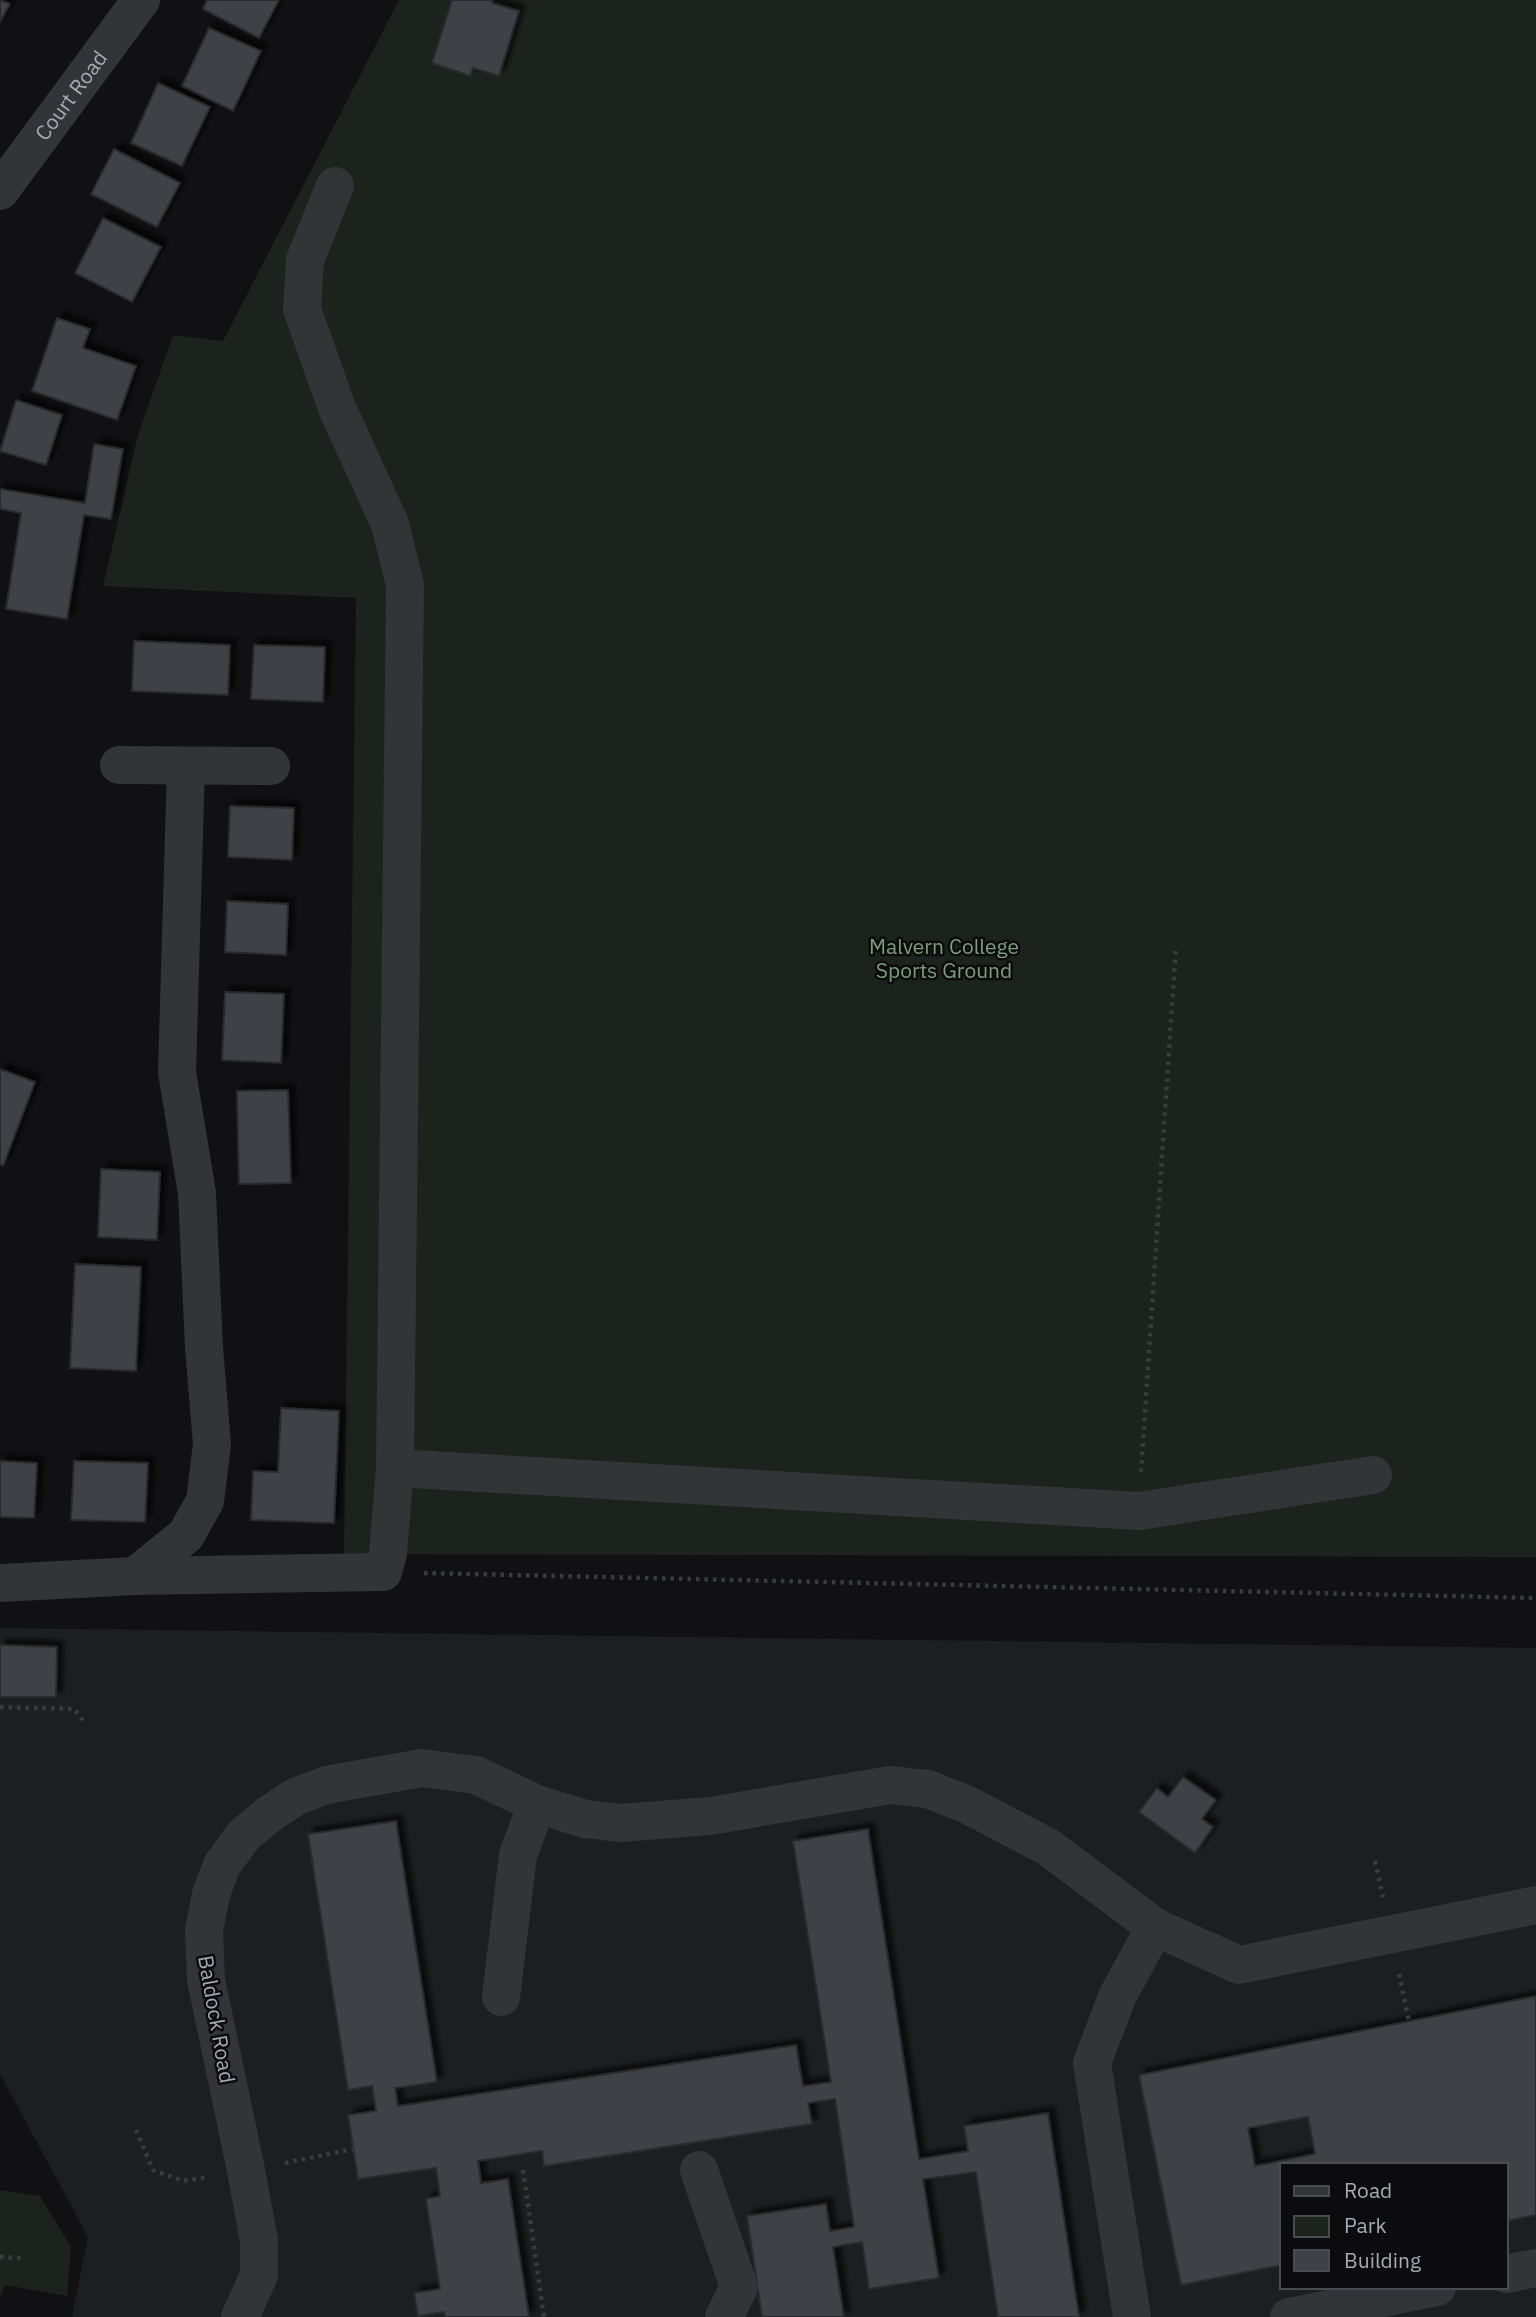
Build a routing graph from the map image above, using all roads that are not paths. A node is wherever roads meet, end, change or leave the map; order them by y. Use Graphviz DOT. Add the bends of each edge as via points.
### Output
graph roads {
  1 [pos="141,0"];
  2 [pos="335,186"];
  3 [pos="0,191"];
  4 [pos="119,765"];
  5 [pos="186,766"];
  6 [pos="271,766"];
  7 [pos="395,1468"];
  8 [pos="1373,1475"];
  9 [pos="135,1576"];
  10 [pos="0,1583"];
  11 [pos="537,1804"];
  12 [pos="1536,1905"];
  13 [pos="1156,1927"];
  14 [pos="501,1997"];
  15 [pos="699,2170"];
  16 [pos="1536,2268"];
  17 [pos="1508,2274"];
  18 [pos="1427,2289"];
  19 [pos="240,2317"];
  20 [pos="724,2317"];
  21 [pos="1132,2317"];
  22 [pos="1289,2317"];
  1 -- 3 [label="street, Court Road"];
  2 -- 7 [label="street" via="305,260 302,309 337,408 390,524 405,585"];
  4 -- 5 [label="street"];
  5 -- 6 [label="street"];
  5 -- 9 [label="street" via="177,1072 197,1193 212,1444 205,1501 186,1535"];
  7 -- 8 [label="street" via="1139,1511"];
  7 -- 9 [label="street" via="383,1572"];
  9 -- 10 [label="street"];
  11 -- 13 [label="street, Baldock Road" via="585,1819 621,1823 710,1816 890,1785 928,1790 966,1804 1048,1847"];
  11 -- 14 [label="street" via="518,1855"];
  11 -- 19 [label="street, Baldock Road" via="476,1774 422,1768 326,1785 295,1797 268,1815 244,1835 222,1865 204,1930 206,1980 259,2241 259,2275"];
  12 -- 13 [label="street, Baldock Road" via="1239,1965"];
  13 -- 21 [label="street" via="1117,1997 1092,2063"];
  15 -- 20 [label="street" via="739,2287"];
  16 -- 17 [label="street"];
  18 -- 22 [label="street"];
}
